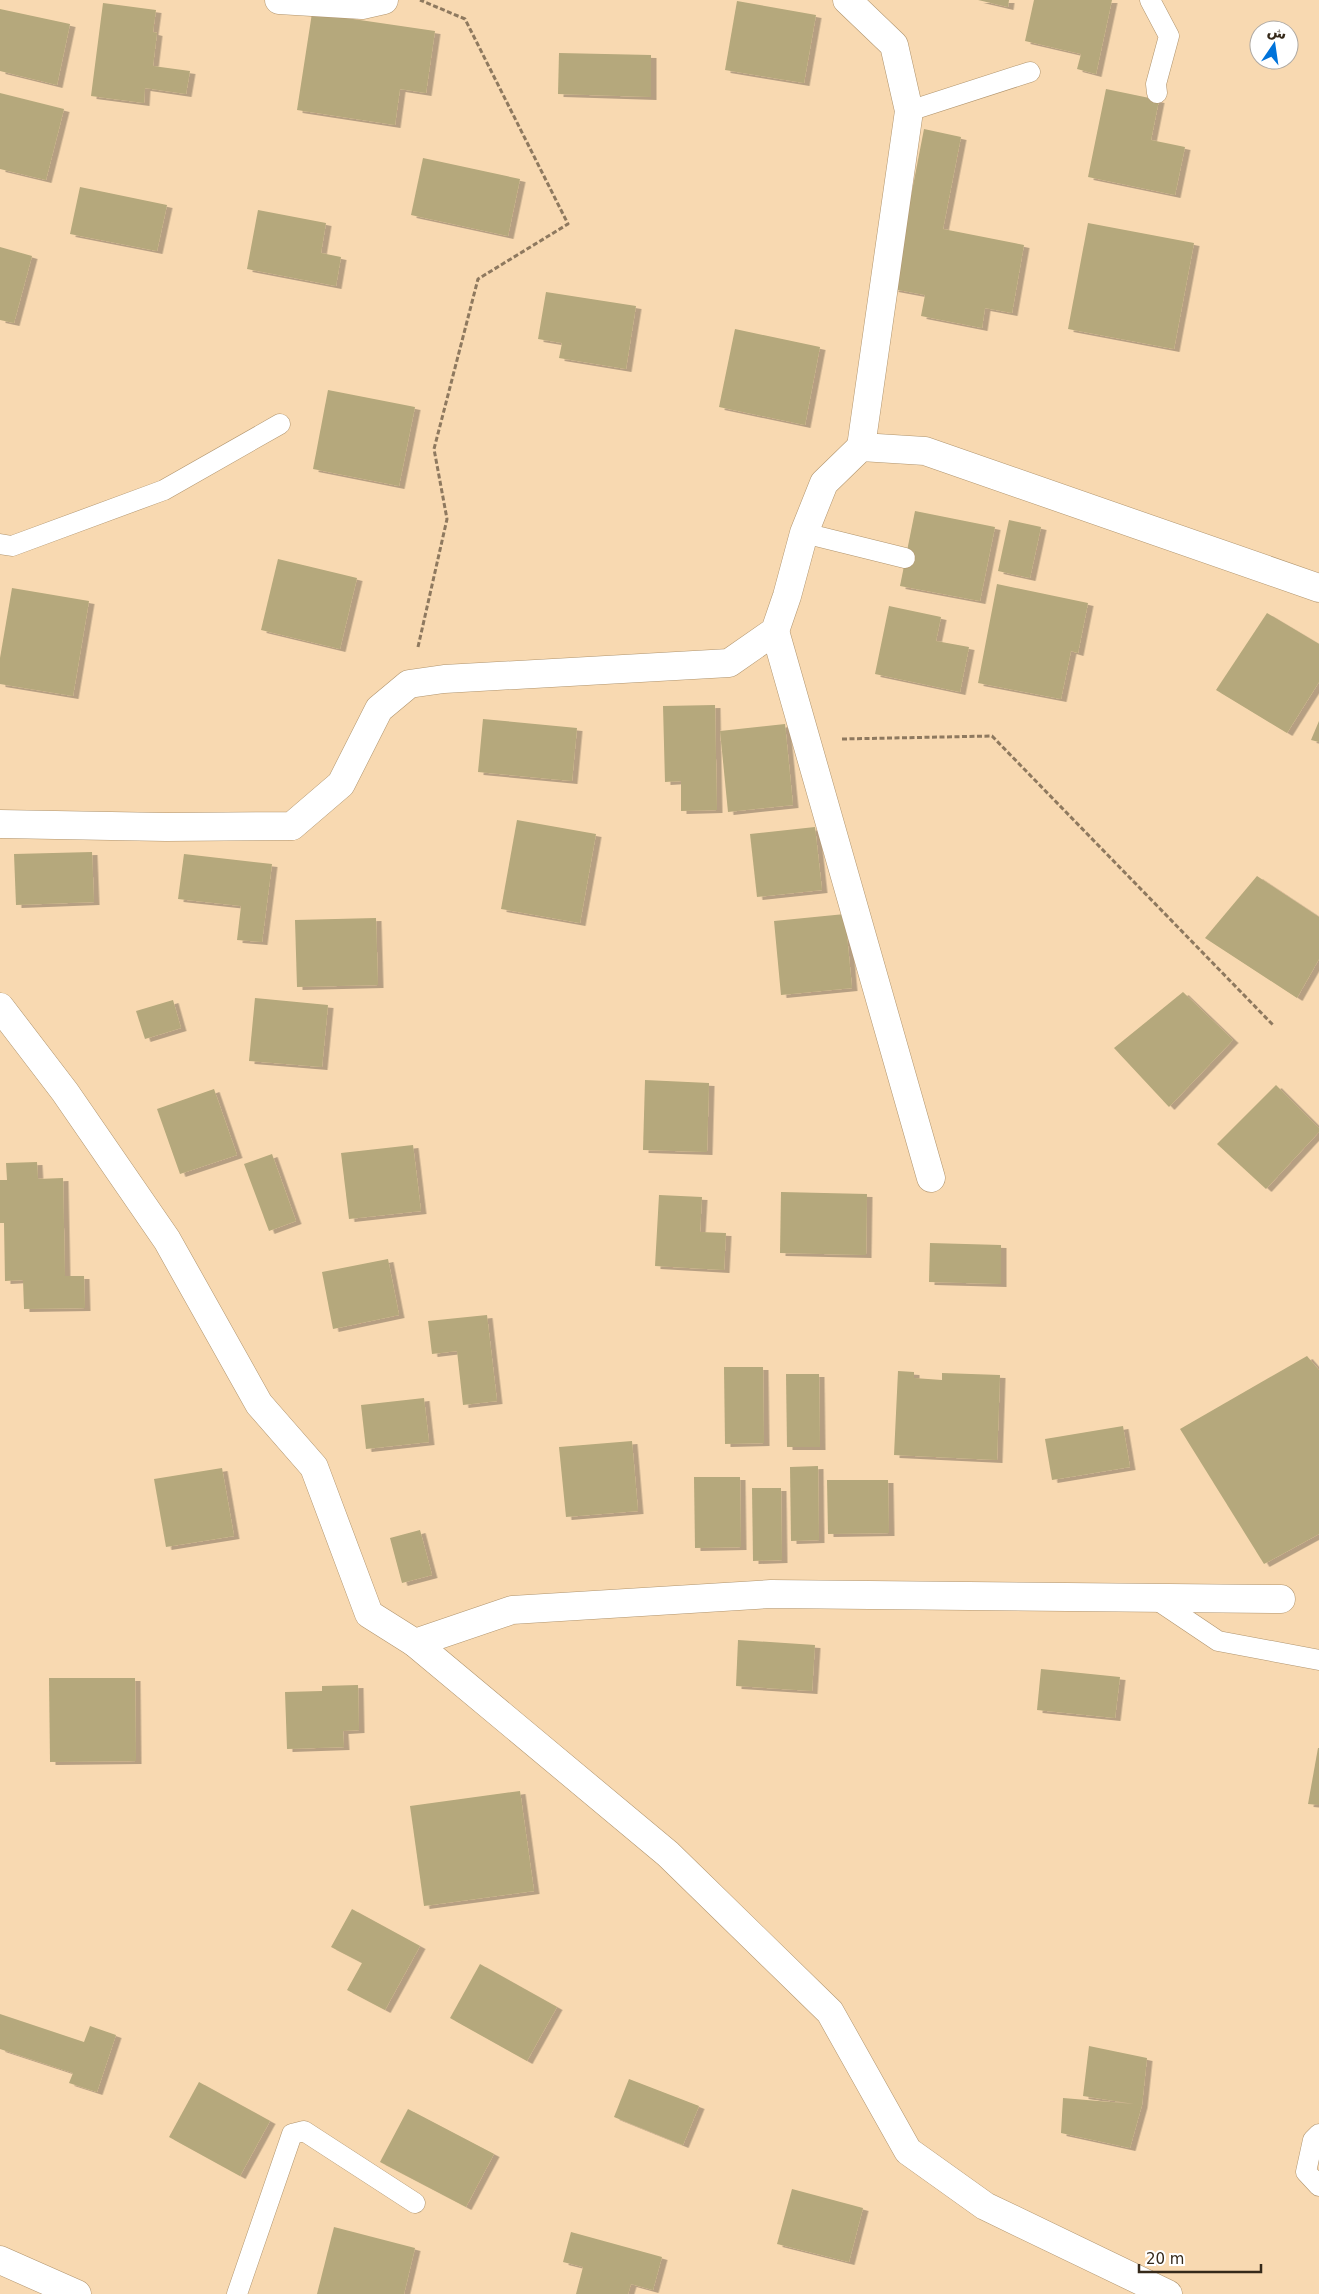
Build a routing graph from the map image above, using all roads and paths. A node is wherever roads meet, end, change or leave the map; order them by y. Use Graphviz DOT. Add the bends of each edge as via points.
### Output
graph roads {
  1 [pos="279,0"];
  2 [pos="384,0"];
  3 [pos="420,0"];
  4 [pos="846,0"];
  5 [pos="1150,0"];
  6 [pos="1030,72"];
  7 [pos="1156,93"];
  8 [pos="909,111"];
  9 [pos="280,424"];
  10 [pos="861,447"];
  11 [pos="804,533"];
  12 [pos="0,544"];
  13 [pos="906,558"];
  14 [pos="1319,588"];
  15 [pos="775,631"];
  16 [pos="409,684"];
  17 [pos="806,740"];
  18 [pos="0,824"];
  19 [pos="0,1007"];
  20 [pos="1274,1026"];
  21 [pos="931,1178"];
  22 [pos="1154,1598"];
  23 [pos="1281,1599"];
  24 [pos="415,1643"];
  25 [pos="1319,1660"];
  26 [pos="1319,2134"];
  27 [pos="1319,2186"];
  28 [pos="416,2203"];
  29 [pos="0,2260"];
  30 [pos="77,2294"];
  31 [pos="237,2294"];
  32 [pos="1168,2294"];
  1 -- 2 [label="street" via="362,5"];
  3 -- 16 [label="path" via="465,19 568,224 478,279 434,450 446,519"];
  4 -- 8 [label="street" via="894,45"];
  5 -- 7 [label="lane" via="1169,36"];
  6 -- 8 [label="lane"];
  8 -- 10 [label="street"];
  9 -- 12 [label="lane" via="164,490 12,546"];
  10 -- 11 [label="street" via="824,483"];
  10 -- 14 [label="street" via="925,451"];
  11 -- 13 [label="lane"];
  11 -- 15 [label="street"];
  15 -- 16 [label="street" via="729,663"];
  15 -- 17 [label="street"];
  16 -- 18 [label="street" via="379,709 341,784 292,826"];
  17 -- 20 [label="path" via="992,736"];
  17 -- 21 [label="street"];
  19 -- 24 [label="street" via="65,1092 167,1240 259,1404 314,1467 369,1614"];
  22 -- 23 [label="street"];
  22 -- 24 [label="street" via="771,1594 512,1610"];
  22 -- 25 [label="lane" via="1218,1641"];
  24 -- 32 [label="street" via="668,1854 830,2012 908,2151 985,2206"];
  26 -- 27 [label="lane" via="1313,2140 1306,2172"];
  28 -- 31 [label="lane" via="304,2131 292,2134"];
  29 -- 30 [label="street"];
}
